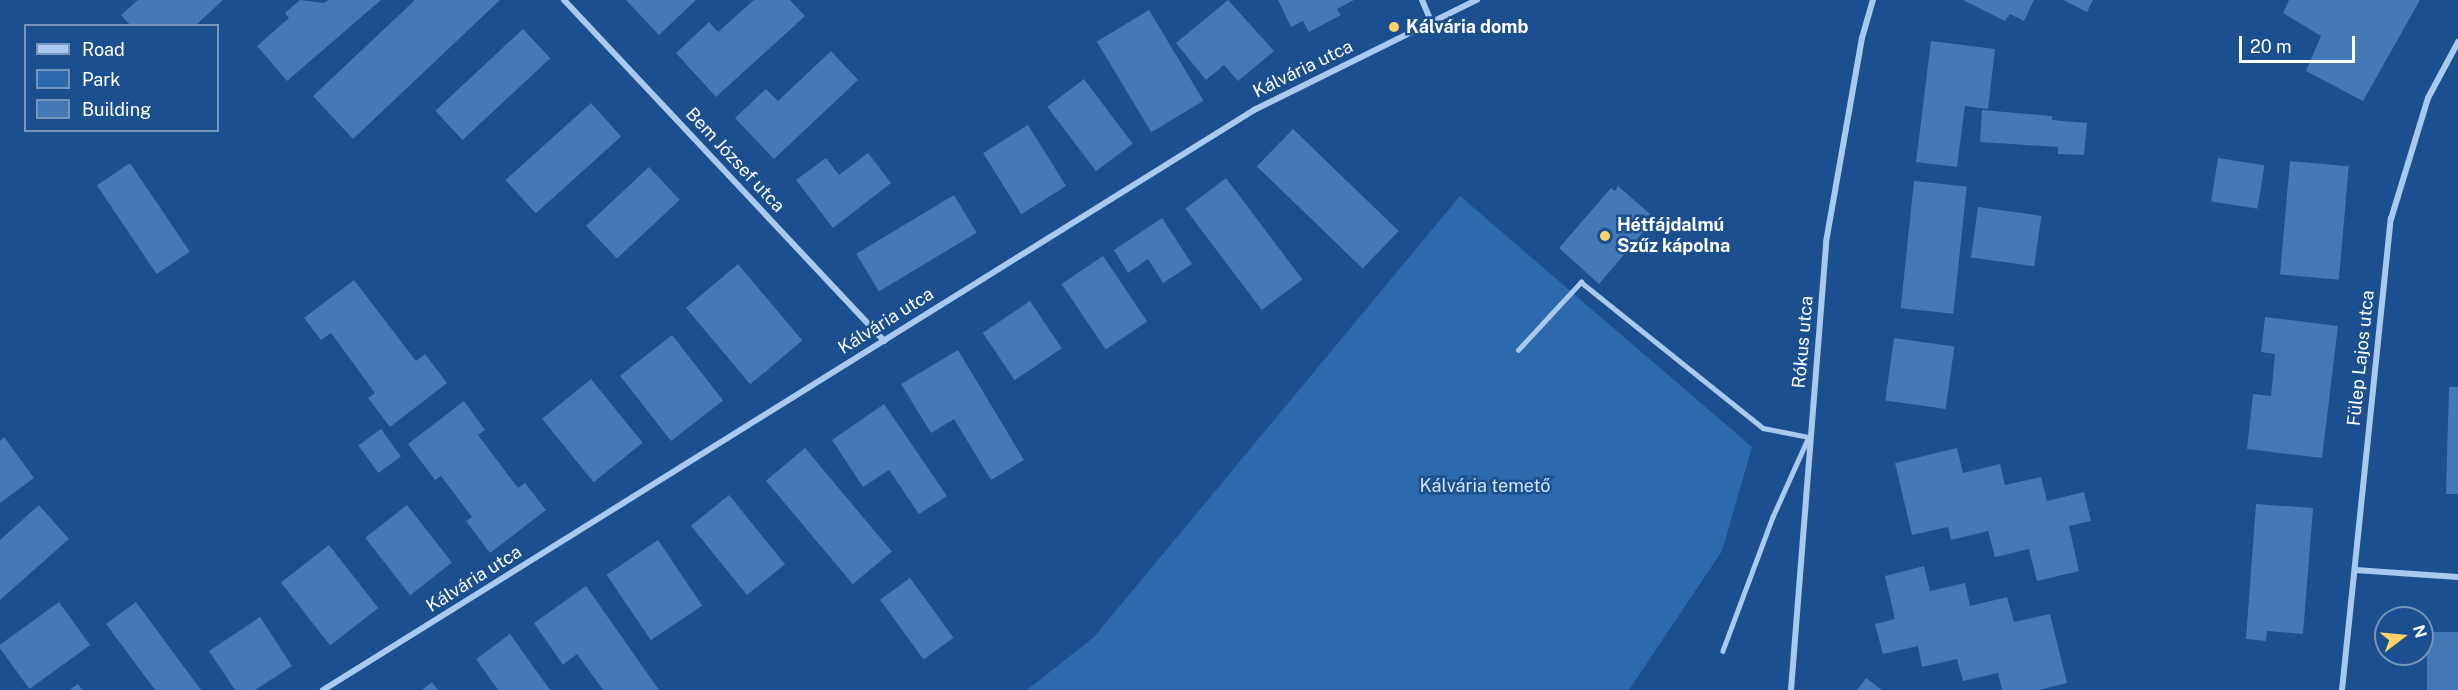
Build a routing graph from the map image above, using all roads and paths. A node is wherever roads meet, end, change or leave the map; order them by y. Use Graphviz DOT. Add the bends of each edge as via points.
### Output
graph roads {
  1 [pos="564,0"];
  2 [pos="1422,0"];
  3 [pos="1477,0"];
  4 [pos="1873,0"];
  5 [pos="1432,24"];
  6 [pos="2458,42"];
  7 [pos="884,341"];
  8 [pos="1518,350"];
  9 [pos="1809,437"];
  10 [pos="2355,570"];
  11 [pos="2458,577"];
  12 [pos="1723,651"];
  13 [pos="323,690"];
  14 [pos="1791,690"];
  15 [pos="2342,690"];
  1 -- 7 [label="street, Bem József utca"];
  2 -- 5 [label="street"];
  3 -- 5 [label="street, Kálvária utca"];
  4 -- 9 [label="street, Rókus utca" via="1862,38 1826,242"];
  5 -- 7 [label="street, Kálvária utca" via="1254,110"];
  6 -- 10 [label="street, Fülep Lajos utca" via="2428,98 2391,219"];
  7 -- 13 [label="street, Kálvária utca"];
  8 -- 9 [label="lane" via="1581,282 1763,428"];
  9 -- 12 [label="lane" via="1773,517"];
  9 -- 14 [label="street, Rókus utca"];
  10 -- 11 [label="street"];
  10 -- 15 [label="street, Fülep Lajos utca"];
}
